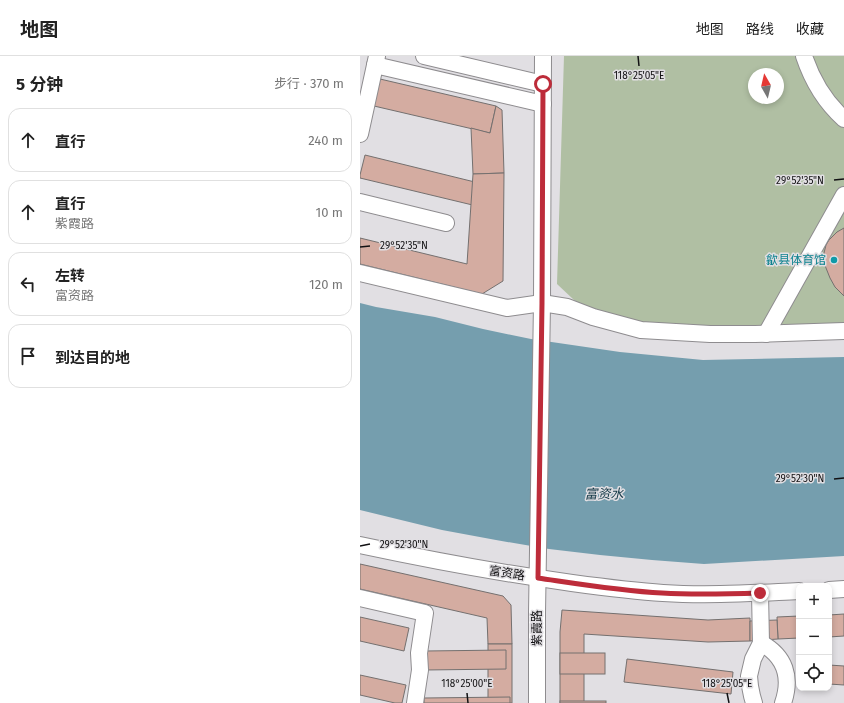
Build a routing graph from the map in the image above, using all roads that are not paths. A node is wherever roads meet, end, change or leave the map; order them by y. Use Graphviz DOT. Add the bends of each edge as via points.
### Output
graph roads {
  1 [pos="424,56"];
  2 [pos="543,56"];
  3 [pos="804,56"];
  4 [pos="376,61"];
  5 [pos="543,84"];
  6 [pos="543,104"];
  7 [pos="844,119"];
  8 [pos="360,134"];
  9 [pos="844,195"];
  10 [pos="360,202"];
  11 [pos="446,222"];
  12 [pos="360,273"];
  13 [pos="542,310"];
  14 [pos="844,331"];
  15 [pos="766,334"];
  16 [pos="360,545"];
  17 [pos="538,578"];
  18 [pos="844,589"];
  19 [pos="832,590"];
  20 [pos="796,591"];
  21 [pos="760,593"];
  22 [pos="360,598"];
  23 [pos="761,643"];
  24 [pos="414,703"];
  25 [pos="537,703"];
  26 [pos="754,703"];
  27 [pos="783,703"];
  1 -- 5 [label="street"];
  2 -- 5 [label="street, 紫霞路"];
  3 -- 7 [label="street" via="816,84"];
  4 -- 6 [label="street"];
  4 -- 8 [label="street"];
  5 -- 6 [label="street, 紫霞路"];
  6 -- 13 [label="street, 紫霞路"];
  9 -- 15 [label="street"];
  10 -- 11 [label="street"];
  12 -- 13 [label="street" via="507,308"];
  13 -- 15 [label="street" via="567,307 641,330"];
  13 -- 17 [label="street, 紫霞路"];
  14 -- 15 [label="street"];
  16 -- 17 [label="street, 富资路" via="467,567"];
  17 -- 21 [label="street, 富资路" via="662,593"];
  17 -- 25 [label="street, 紫霞路"];
  18 -- 19 [label="street"];
  20 -- 21 [label="street, 富资路"];
  21 -- 23 [label="street"];
  22 -- 24 [label="street" via="425,613 418,652 420,670"];
  23 -- 26 [label="street" via="753,659 749,676"];
  23 -- 27 [label="street" via="775,653 785,668 787,686"];
}
